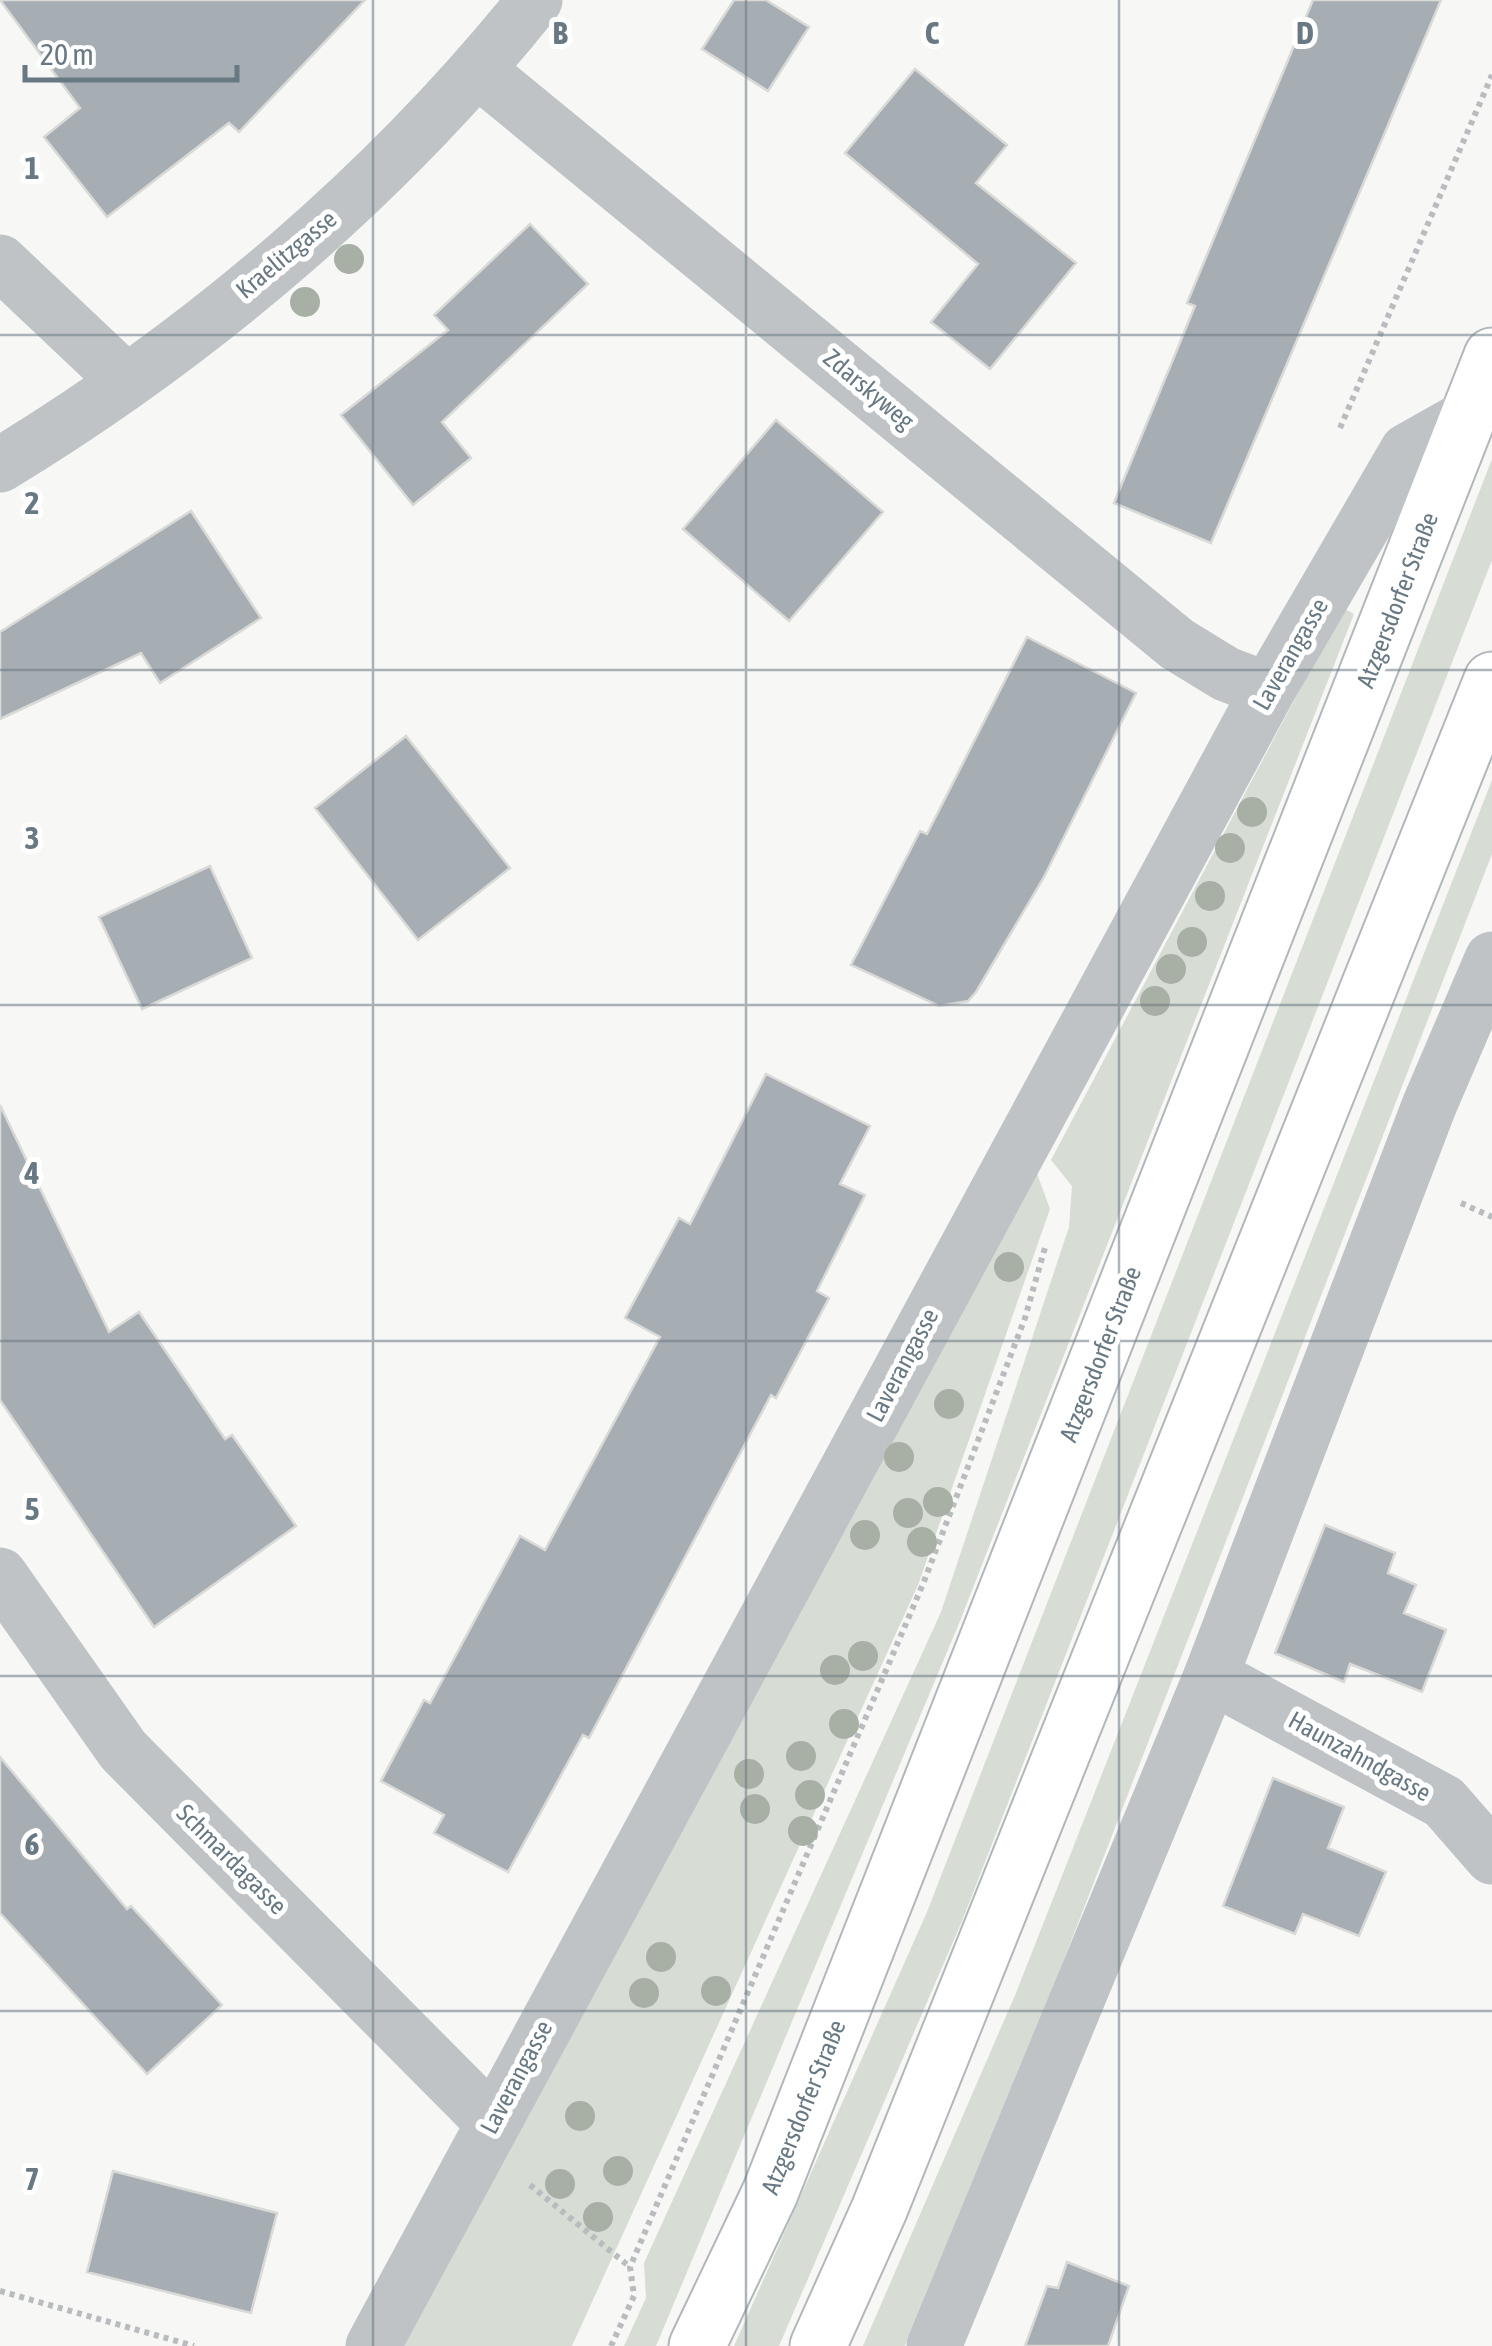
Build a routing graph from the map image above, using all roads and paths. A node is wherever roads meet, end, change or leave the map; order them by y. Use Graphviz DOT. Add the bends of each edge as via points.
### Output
graph roads {
  1 [pos="536,0"];
  2 [pos="479,70"];
  3 [pos="1492,75"];
  4 [pos="0,262"];
  5 [pos="1492,356"];
  6 [pos="125,380"];
  7 [pos="1469,416"];
  8 [pos="1336,439"];
  9 [pos="0,466"];
  10 [pos="1492,680"];
  11 [pos="1268,690"];
  12 [pos="1492,959"];
  13 [pos="1050,1232"];
  14 [pos="0,1575"];
  15 [pos="1212,1676"];
  16 [pos="1492,1857"];
  17 [pos="486,2132"];
  18 [pos="630,2267"];
  19 [pos="0,2291"];
  20 [pos="194,2346"];
  21 [pos="373,2346"];
  22 [pos="611,2346"];
  23 [pos="697,2346"];
  24 [pos="818,2346"];
  25 [pos="934,2346"];
  1 -- 2 [label="street, Kraelitzgasse"];
  2 -- 6 [label="street, Kraelitzgasse" via="367,186"];
  2 -- 11 [label="street, Zdarskyweg" via="1177,644"];
  3 -- 8 [label="path"];
  4 -- 6 [label="street"];
  5 -- 7 [label="main road, Atzgersdorfer Straße"];
  6 -- 9 [label="street, Kraelitzgasse"];
  7 -- 11 [label="street, Laverangasse" via="1407,451"];
  7 -- 23 [label="main road, Atzgersdorfer Straße" via="770,2192"];
  10 -- 24 [label="main road" via="886,2192"];
  11 -- 17 [label="street, Laverangasse"];
  12 -- 15 [label="street"];
  13 -- 18 [label="path" via="1025,1318 922,1584"];
  14 -- 17 [label="street, Schmardagasse" via="123,1750"];
  15 -- 16 [label="street, Haunzahndgasse" via="1444,1802"];
  15 -- 25 [label="street"];
  17 -- 18 [label="path"];
  17 -- 21 [label="street, Laverangasse"];
  18 -- 22 [label="path" via="634,2296"];
  19 -- 20 [label="path"];
}
